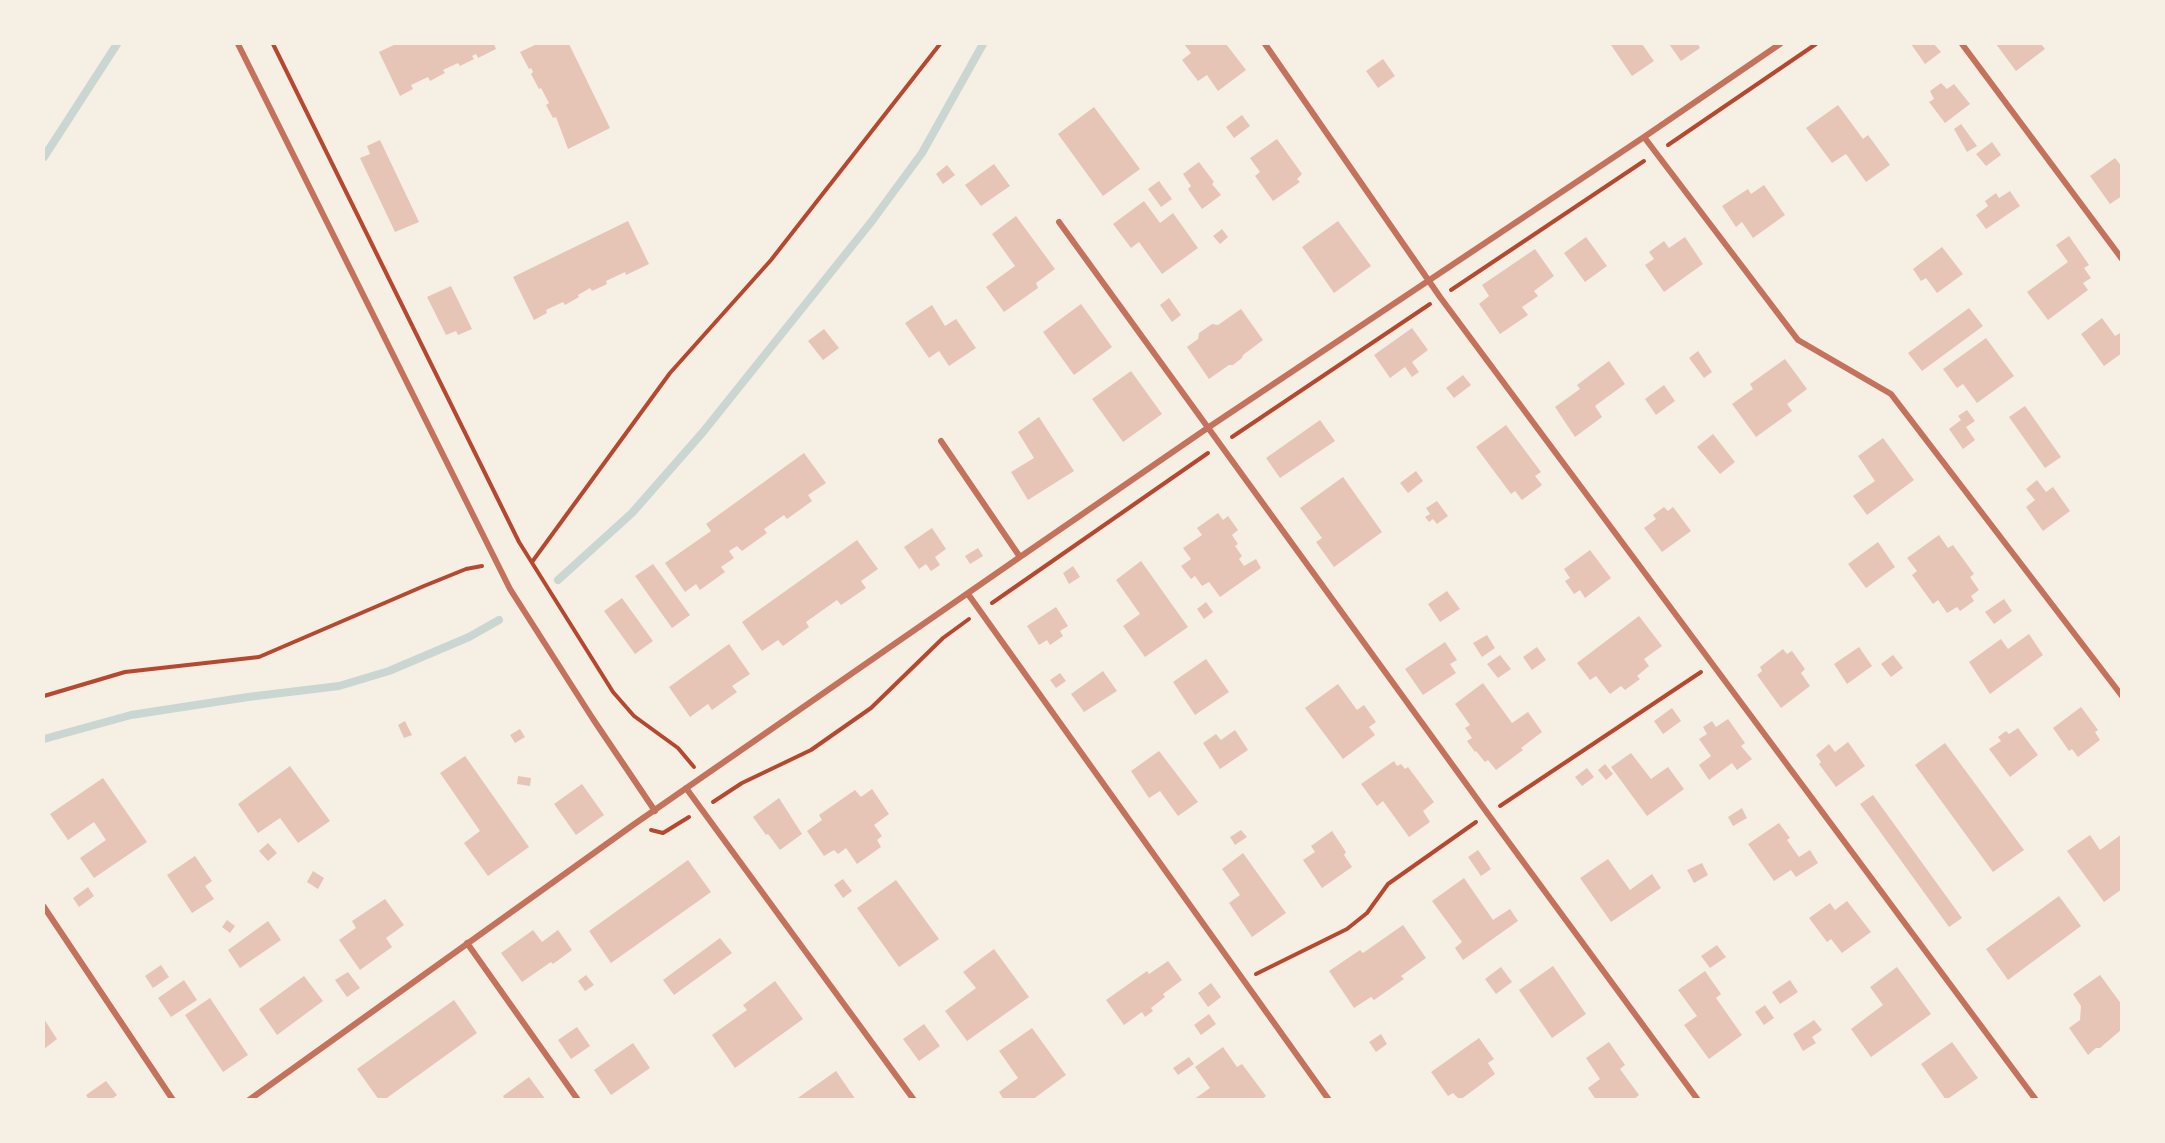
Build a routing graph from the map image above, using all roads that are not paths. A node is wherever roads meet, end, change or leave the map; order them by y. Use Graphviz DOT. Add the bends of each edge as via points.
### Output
graph roads {
  1 [pos="238,44"];
  2 [pos="1265,44"];
  3 [pos="1779,44"];
  4 [pos="1962,44"];
  5 [pos="1644,137"];
  6 [pos="1059,222"];
  7 [pos="2121,259"];
  8 [pos="1428,280"];
  9 [pos="1209,427"];
  10 [pos="941,441"];
  11 [pos="1020,556"];
  12 [pos="968,594"];
  13 [pos="2121,696"];
  14 [pos="686,788"];
  15 [pos="655,811"];
  16 [pos="44,907"];
  17 [pos="467,943"];
  18 [pos="173,1100"];
  19 [pos="249,1100"];
  20 [pos="578,1100"];
  21 [pos="914,1100"];
  22 [pos="1329,1100"];
  23 [pos="1698,1100"];
  24 [pos="2036,1100"];
  1 -- 15 [label="street" via="516,599"];
  2 -- 8 [label="street"];
  3 -- 5 [label="street"];
  4 -- 7 [label="street"];
  5 -- 8 [label="street"];
  5 -- 13 [label="street" via="1798,340 1891,394"];
  6 -- 9 [label="street"];
  8 -- 9 [label="street"];
  8 -- 24 [label="street"];
  9 -- 11 [label="street"];
  9 -- 23 [label="street"];
  10 -- 11 [label="street"];
  11 -- 12 [label="street"];
  12 -- 14 [label="street"];
  12 -- 22 [label="street"];
  14 -- 15 [label="street"];
  14 -- 21 [label="street"];
  15 -- 17 [label="street"];
  16 -- 18 [label="street"];
  17 -- 19 [label="street"];
  17 -- 20 [label="street"];
}
